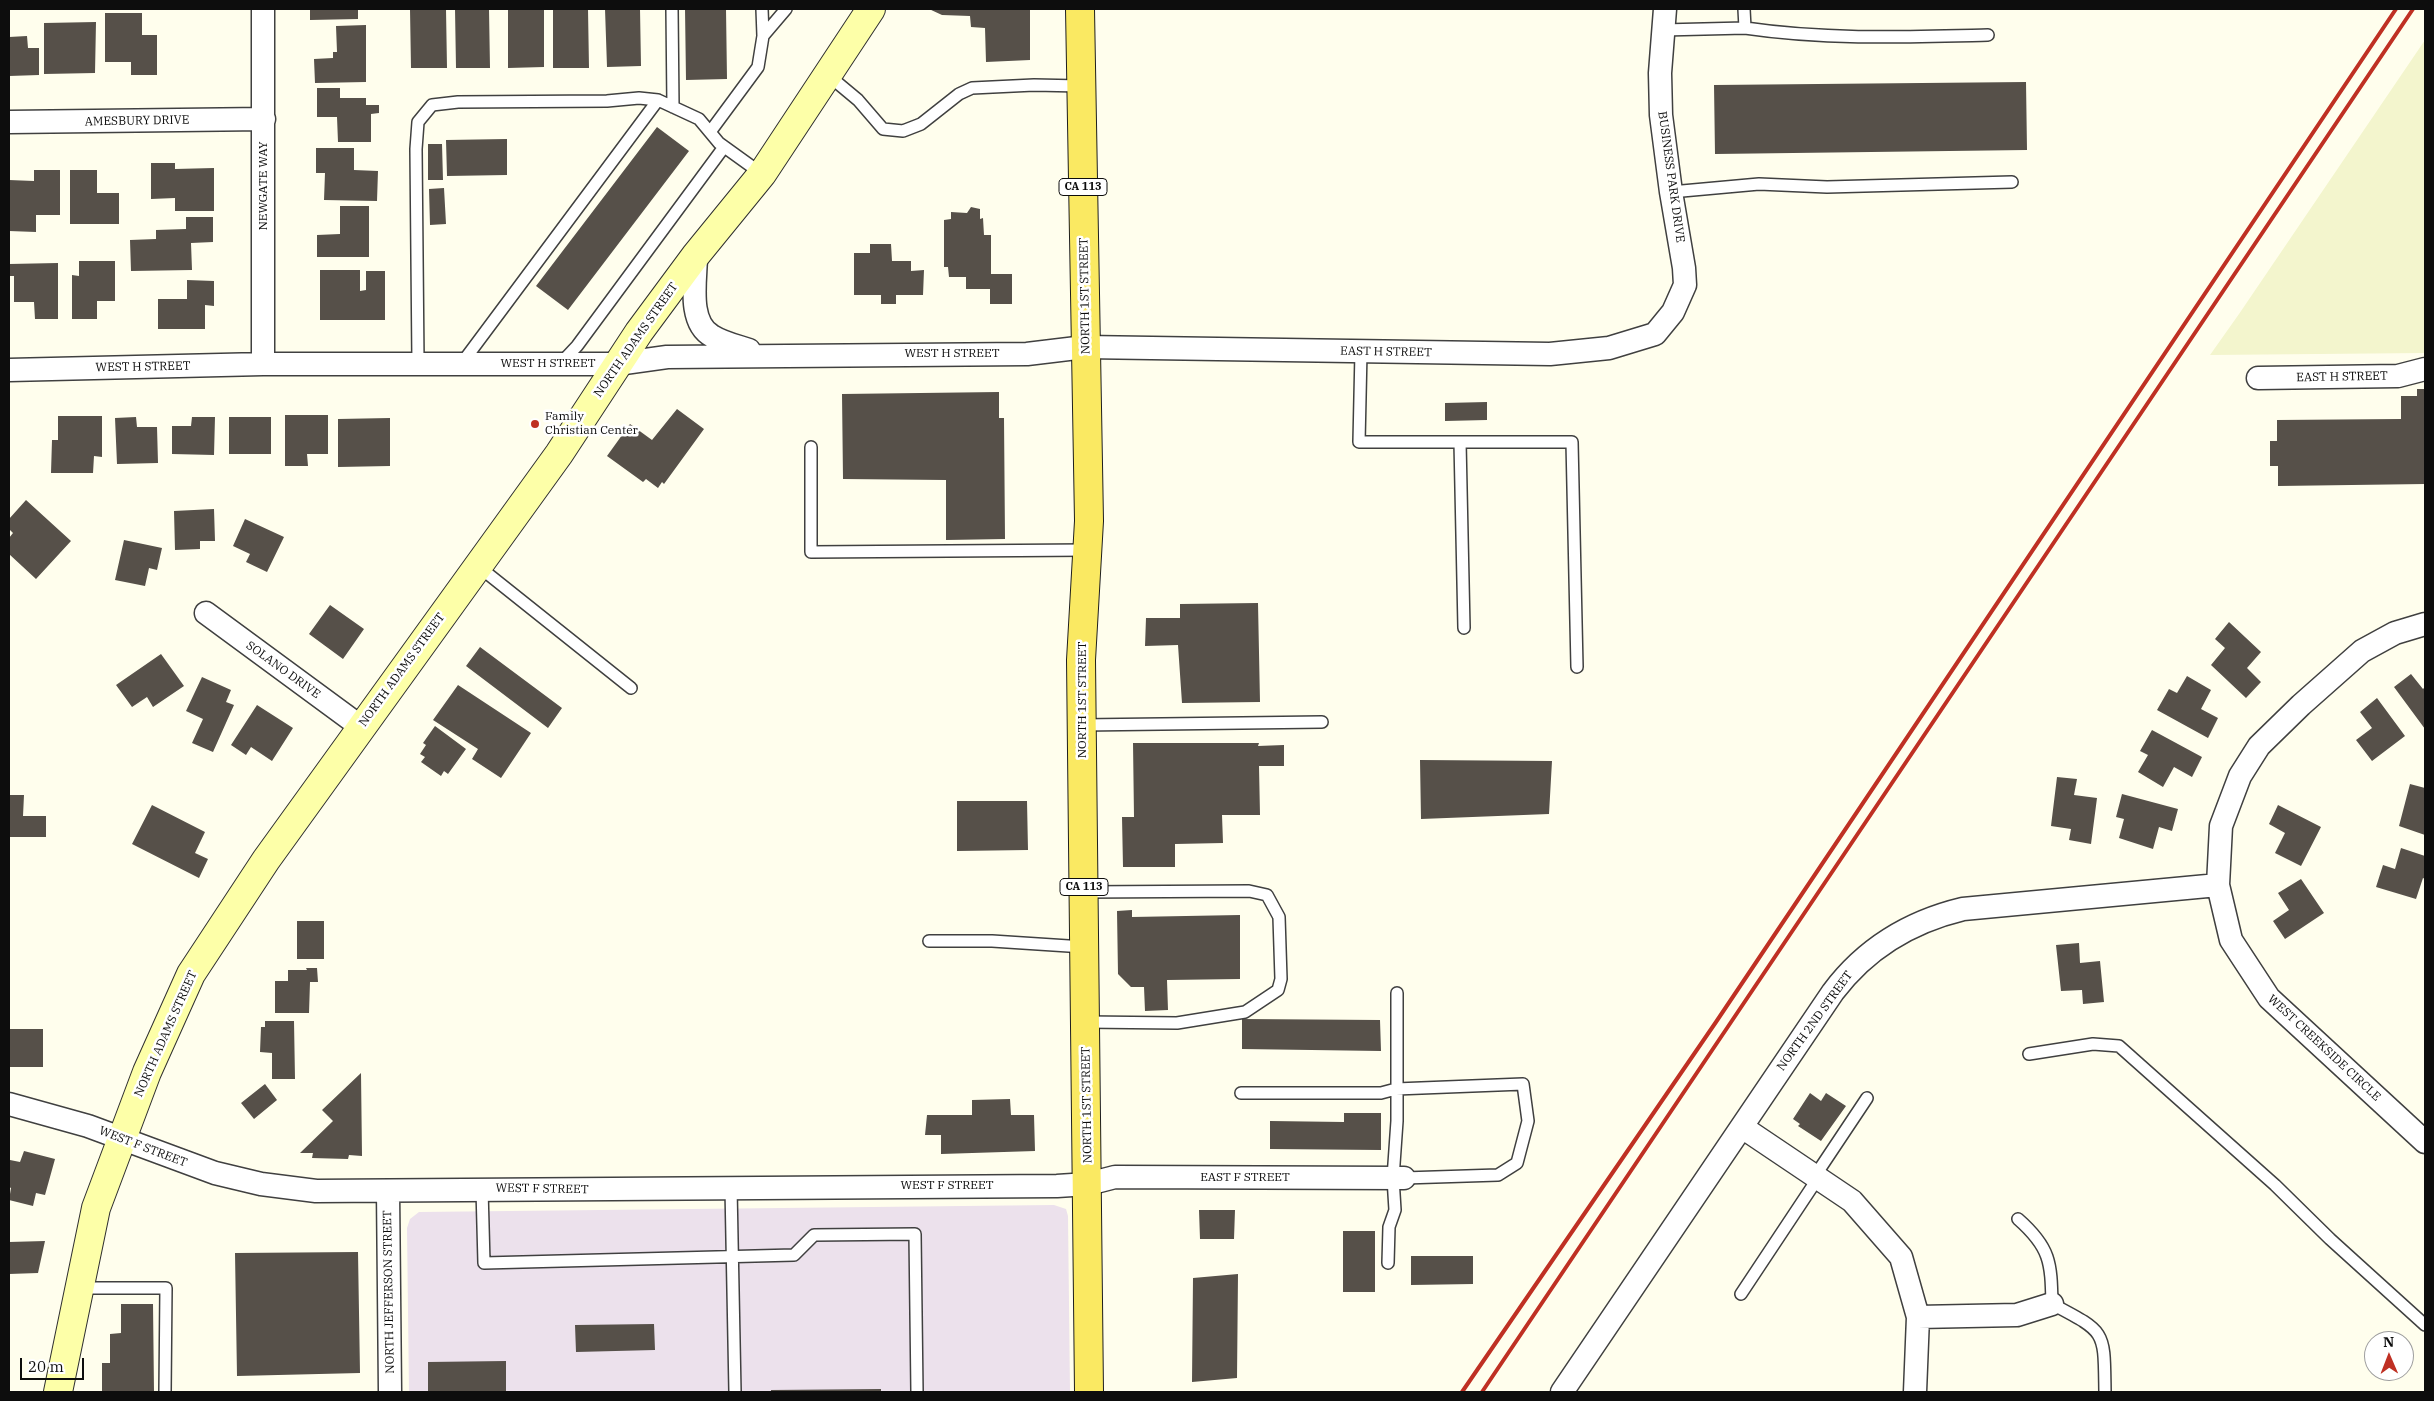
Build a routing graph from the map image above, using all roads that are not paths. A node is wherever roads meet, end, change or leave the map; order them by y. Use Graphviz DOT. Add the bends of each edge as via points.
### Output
graph roads {
  1 [pos="263,9"];
  2 [pos="672,9"];
  3 [pos="762,9"];
  4 [pos="786,9"];
  5 [pos="1080,9"];
  6 [pos="1744,9"];
  7 [pos="865,10"];
  8 [pos="1664,19"];
  9 [pos="1745,28"];
  10 [pos="1988,35"];
  11 [pos="763,36"];
  12 [pos="828,75"];
  13 [pos="1081,86"];
  14 [pos="658,100"];
  15 [pos="673,107"];
  16 [pos="264,119"];
  17 [pos="9,122"];
  18 [pos="710,132"];
  19 [pos="724,147"];
  20 [pos="762,174"];
  21 [pos="2012,182"];
  22 [pos="1670,192"];
  23 [pos="696,255"];
  24 [pos="1674,312"];
  25 [pos="1085,346"];
  26 [pos="1361,352"];
  27 [pos="761,355"];
  28 [pos="418,363"];
  29 [pos="462,363"];
  30 [pos="264,364"];
  31 [pos="560,364"];
  32 [pos="617,364"];
  33 [pos="2425,369"];
  34 [pos="9,370"];
  35 [pos="2258,378"];
  36 [pos="1460,442"];
  37 [pos="810,447"];
  38 [pos="1087,550"];
  39 [pos="477,564"];
  40 [pos="206,613"];
  41 [pos="2425,624"];
  42 [pos="1464,628"];
  43 [pos="1577,667"];
  44 [pos="631,688"];
  45 [pos="1322,722"];
  46 [pos="1082,725"];
  47 [pos="361,726"];
  48 [pos="2218,885"];
  49 [pos="1084,892"];
  50 [pos="929,941"];
  51 [pos="1084,947"];
  52 [pos="1397,993"];
  53 [pos="1086,1022"];
  54 [pos="2029,1054"];
  55 [pos="1396,1089"];
  56 [pos="1241,1093"];
  57 [pos="1867,1098"];
  58 [pos="9,1104"];
  59 [pos="1742,1127"];
  60 [pos="121,1138"];
  61 [pos="2425,1142"];
  62 [pos="1816,1177"];
  63 [pos="1398,1178"];
  64 [pos="1088,1184"];
  65 [pos="731,1188"];
  66 [pos="482,1189"];
  67 [pos="388,1191"];
  68 [pos="2018,1219"];
  69 [pos="732,1256"];
  70 [pos="1388,1263"];
  71 [pos="79,1288"];
  72 [pos="1741,1294"];
  73 [pos="2052,1304"];
  74 [pos="1918,1317"];
  75 [pos="2425,1325"];
  76 [pos="58,1392"];
  77 [pos="166,1392"];
  78 [pos="390,1392"];
  79 [pos="735,1392"];
  80 [pos="917,1392"];
  81 [pos="1089,1392"];
  82 [pos="1562,1392"];
  83 [pos="1915,1392"];
  84 [pos="2105,1392"];
  1 -- 16 [label="street, NEWGATE WAY"];
  2 -- 15 [label="lane"];
  3 -- 11 [label="lane"];
  4 -- 11 [label="lane"];
  5 -- 13 [label="main road, NORTH 1ST STREET / CA 113"];
  6 -- 9 [label="lane"];
  7 -- 12 [label="street, NORTH ADAMS STREET"];
  8 -- 9 [label="lane"];
  8 -- 22 [label="street, BUSINESS PARK DRIVE" via="1660,115"];
  9 -- 10 [label="lane" via="1790,35 1867,38"];
  11 -- 18 [label="lane" via="758,67"];
  12 -- 13 [label="lane" via="858,100 883,129 903,131 921,124 959,94 972,88"];
  12 -- 20 [label="street, NORTH ADAMS STREET"];
  13 -- 25 [label="main road, NORTH 1ST STREET / CA 113"];
  14 -- 15 [label="lane"];
  14 -- 28 [label="lane" via="432,105 418,122 416,149"];
  14 -- 29 [label="lane"];
  15 -- 18 [label="lane" via="699,119"];
  16 -- 17 [label="street, AMESBURY DRIVE"];
  16 -- 30 [label="street, NEWGATE WAY"];
  18 -- 19 [label="lane"];
  19 -- 20 [label="lane"];
  19 -- 31 [label="lane" via="577,346"];
  20 -- 23 [label="street, NORTH ADAMS STREET"];
  21 -- 22 [label="lane" via="1827,187 1759,184"];
  22 -- 24 [label="street, BUSINESS PARK DRIVE" via="1685,285"];
  23 -- 27 [label="street" via="695,304 704,330 711,336"];
  23 -- 32 [label="street, NORTH ADAMS STREET"];
  24 -- 26 [label="street, EAST H STREET" via="1655,334 1609,348 1550,354"];
  25 -- 26 [label="street, EAST H STREET"];
  25 -- 27 [label="street, WEST H STREET" via="1026,354"];
  25 -- 38 [label="main road, NORTH 1ST STREET / CA 113"];
  26 -- 36 [label="lane" via="1359,442"];
  27 -- 32 [label="street, WEST H STREET" via="668,357"];
  28 -- 29 [label="street, WEST H STREET"];
  28 -- 30 [label="street, WEST H STREET"];
  29 -- 31 [label="street, WEST H STREET"];
  30 -- 34 [label="street, WEST H STREET"];
  31 -- 32 [label="street, WEST H STREET"];
  32 -- 39 [label="street, NORTH ADAMS STREET" via="559,454"];
  33 -- 35 [label="street, EAST H STREET" via="2398,376"];
  36 -- 42 [label="lane"];
  36 -- 43 [label="lane" via="1572,442"];
  37 -- 38 [label="lane" via="811,552"];
  38 -- 46 [label="main road, NORTH 1ST STREET / CA 113" via="1081,660"];
  39 -- 44 [label="lane"];
  39 -- 47 [label="street, NORTH ADAMS STREET"];
  40 -- 47 [label="street, SOLANO DRIVE"];
  41 -- 48 [label="street, WEST CREEKSIDE CIRCLE" via="2395,633 2362,651 2259,746 2240,776 2221,826"];
  45 -- 46 [label="lane"];
  46 -- 49 [label="main road, NORTH 1ST STREET / CA 113"];
  47 -- 60 [label="street, NORTH ADAMS STREET" via="266,860 191,974"];
  48 -- 59 [label="street, NORTH 2ND STREET" via="1963,910 1915,924 1869,952 1843,979"];
  48 -- 61 [label="street, WEST CREEKSIDE CIRCLE" via="2232,940 2269,998"];
  49 -- 51 [label="main road, NORTH 1ST STREET / CA 113"];
  49 -- 53 [label="lane" via="1249,891 1267,895 1279,918 1281,979 1278,990 1245,1012 1178,1023"];
  50 -- 51 [label="lane"];
  51 -- 53 [label="main road, NORTH 1ST STREET / CA 113"];
  52 -- 55 [label="lane"];
  53 -- 64 [label="main road, NORTH 1ST STREET / CA 113"];
  54 -- 75 [label="lane" via="2093,1044 2119,1046"];
  55 -- 56 [label="lane" via="1381,1093"];
  55 -- 63 [label="lane"];
  55 -- 63 [label="lane" via="1522,1084 1528,1121 1517,1163 1498,1175"];
  57 -- 62 [label="lane"];
  58 -- 60 [label="street, WEST F STREET"];
  59 -- 62 [label="street"];
  59 -- 82 [label="street, NORTH 2ND STREET"];
  60 -- 67 [label="street, WEST F STREET" via="195,1166 261,1184 316,1191"];
  60 -- 71 [label="street, NORTH ADAMS STREET" via="96,1208"];
  62 -- 72 [label="lane"];
  62 -- 74 [label="street" via="1852,1201 1901,1257"];
  63 -- 64 [label="street, EAST F STREET" via="1115,1177"];
  63 -- 70 [label="lane" via="1395,1210 1389,1227"];
  64 -- 65 [label="street, WEST F STREET"];
  64 -- 81 [label="main road, NORTH 1ST STREET / CA 113"];
  65 -- 66 [label="street, WEST F STREET"];
  65 -- 69 [label="lane"];
  66 -- 67 [label="street, WEST F STREET"];
  66 -- 69 [label="lane" via="484,1263"];
  67 -- 78 [label="street, NORTH JEFFERSON STREET"];
  68 -- 73 [label="lane" via="2042,1244 2051,1266"];
  69 -- 79 [label="lane"];
  69 -- 80 [label="lane" via="794,1255 814,1235 915,1234"];
  71 -- 76 [label="street, NORTH ADAMS STREET"];
  71 -- 77 [label="lane" via="166,1288"];
  73 -- 74 [label="street" via="2017,1315"];
  73 -- 84 [label="lane" via="2098,1333 2105,1350"];
  74 -- 83 [label="street"];
}
